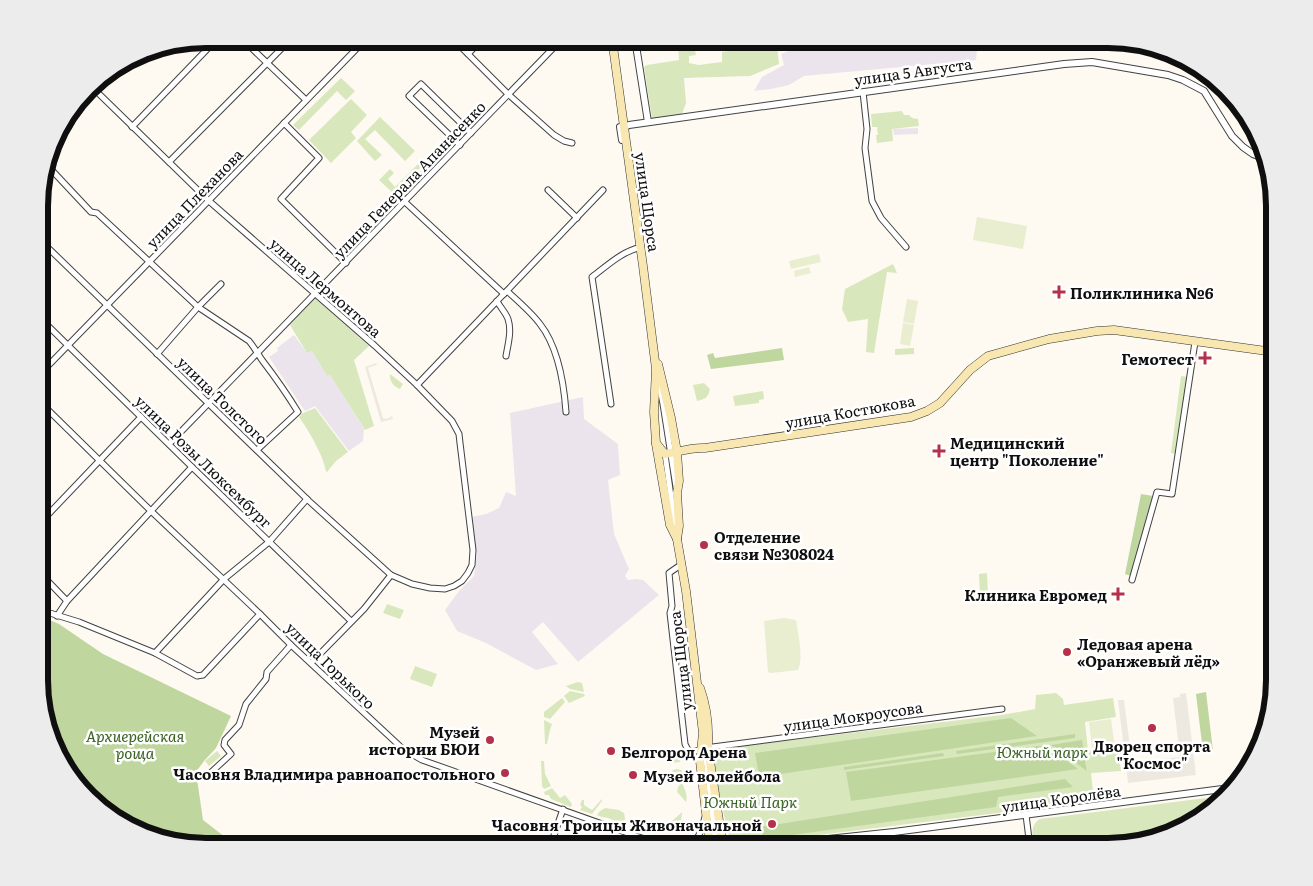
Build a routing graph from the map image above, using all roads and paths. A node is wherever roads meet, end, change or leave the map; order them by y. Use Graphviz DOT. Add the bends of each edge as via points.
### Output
graph roads {
  1 [pos="209,48"];
  2 [pos="251,48"];
  3 [pos="282,48"];
  4 [pos="357,48"];
  5 [pos="462,48"];
  6 [pos="474,48"];
  7 [pos="553,48"];
  8 [pos="613,48"];
  9 [pos="636,48"];
  10 [pos="468,54"];
  11 [pos="267,63"];
  12 [pos="96,92"];
  13 [pos="863,92"];
  14 [pos="508,94"];
  15 [pos="306,100"];
  16 [pos="284,123"];
  17 [pos="646,123"];
  18 [pos="132,127"];
  19 [pos="626,128"];
  20 [pos="471,133"];
  21 [pos="572,143"];
  22 [pos="460,144"];
  23 [pos="1257,156"];
  24 [pos="169,162"];
  25 [pos="52,170"];
  26 [pos="548,190"];
  27 [pos="603,190"];
  28 [pos="209,201"];
  29 [pos="405,202"];
  30 [pos="577,218"];
  31 [pos="638,230"];
  32 [pos="47,247"];
  33 [pos="641,247"];
  34 [pos="906,247"];
  35 [pos="150,261"];
  36 [pos="346,263"];
  37 [pos="221,284"];
  38 [pos="506,292"];
  39 [pos="316,294"];
  40 [pos="497,301"];
  41 [pos="107,306"];
  42 [pos="198,307"];
  43 [pos="47,325"];
  44 [pos="1195,342"];
  45 [pos="68,345"];
  46 [pos="654,348"];
  47 [pos="1265,351"];
  48 [pos="157,354"];
  49 [pos="258,354"];
  50 [pos="506,356"];
  51 [pos="47,367"];
  52 [pos="656,369"];
  53 [pos="417,385"];
  54 [pos="209,404"];
  55 [pos="610,404"];
  56 [pos="47,409"];
  57 [pos="566,412"];
  58 [pos="141,416"];
  59 [pos="656,443"];
  60 [pos="169,444"];
  61 [pos="257,450"];
  62 [pos="671,453"];
  63 [pos="99,460"];
  64 [pos="192,467"];
  65 [pos="307,499"];
  66 [pos="152,512"];
  67 [pos="47,515"];
  68 [pos="677,539"];
  69 [pos="269,542"];
  70 [pos="473,550"];
  71 [pos="682,564"];
  72 [pos="391,575"];
  73 [pos="224,579"];
  74 [pos="47,580"];
  75 [pos="1132,580"];
  76 [pos="67,601"];
  77 [pos="47,612"];
  78 [pos="260,614"];
  79 [pos="57,616"];
  80 [pos="352,621"];
  81 [pos="291,645"];
  82 [pos="155,653"];
  83 [pos="311,664"];
  84 [pos="696,674"];
  85 [pos="1002,709"];
  86 [pos="704,749"];
  87 [pos="206,777"];
  88 [pos="708,780"];
  89 [pos="1222,789"];
  90 [pos="563,809"];
  91 [pos="706,814"];
  92 [pos="1026,815"];
  93 [pos="720,824"];
  94 [pos="894,832"];
  95 [pos="553,838"];
  96 [pos="642,838"];
  97 [pos="698,838"];
  98 [pos="709,838"];
  99 [pos="715,838"];
  100 [pos="721,838"];
  101 [pos="837,838"];
  102 [pos="865,838"];
  103 [pos="1029,838"];
  1 -- 18 [label="street"];
  2 -- 11 [label="street"];
  3 -- 11 [label="street"];
  4 -- 15 [label="street, улица Плеханова"];
  5 -- 10 [label="street"];
  6 -- 10 [label="street"];
  7 -- 14 [label="street, улица Генерала Апанасенко"];
  8 -- 19 [label="main road, улица Щорса"];
  9 -- 17 [label="street"];
  10 -- 14 [label="street"];
  11 -- 15 [label="street"];
  11 -- 24 [label="street"];
  12 -- 18 [label="street, улица Лермонтова"];
  13 -- 17 [label="street, улица 5 Августа"];
  13 -- 23 [label="street, улица 5 Августа" via="1064,64 1092,62 1136,69 1168,75 1204,91 1232,136"];
  13 -- 34 [label="street" via="867,129 865,148 872,201 881,218"];
  14 -- 20 [label="street, улица Генерала Апанасенко"];
  14 -- 21 [label="street" via="560,140"];
  15 -- 16 [label="street, улица Плеханова"];
  16 -- 28 [label="street, улица Плеханова"];
  16 -- 36 [label="street" via="319,158 281,199"];
  17 -- 19 [label="street, улица 5 Августа"];
  18 -- 24 [label="street, улица Лермонтова"];
  19 -- 31 [label="main road, улица Щорса"];
  19 -- 31 [label="main road" via="622,140"];
  20 -- 22 [label="street, улица Генерала Апанасенко"];
  20 -- 22 [label="street" via="421,84 409,96"];
  22 -- 29 [label="street, улица Генерала Апанасенко"];
  24 -- 28 [label="street, улица Лермонтова"];
  25 -- 35 [label="street" via="91,212 97,213"];
  26 -- 30 [label="street"];
  27 -- 30 [label="street"];
  28 -- 35 [label="street, улица Плеханова"];
  28 -- 39 [label="street, улица Лермонтова"];
  29 -- 36 [label="street, улица Генерала Апанасенко"];
  29 -- 38 [label="street"];
  30 -- 38 [label="street"];
  31 -- 33 [label="main road, улица Щорса"];
  32 -- 41 [label="street, улица Толстого"];
  33 -- 46 [label="main road, улица Щорса"];
  33 -- 55 [label="street" via="620,255 592,277"];
  35 -- 41 [label="street, улица Плеханова"];
  35 -- 42 [label="street"];
  36 -- 39 [label="street, улица Генерала Апанасенко"];
  37 -- 42 [label="street"];
  38 -- 40 [label="street"];
  38 -- 57 [label="street" via="539,322 548,337 563,386"];
  39 -- 49 [label="street, улица Генерала Апанасенко"];
  39 -- 53 [label="street, улица Лермонтова"];
  40 -- 50 [label="street" via="508,317"];
  40 -- 53 [label="street"];
  41 -- 45 [label="street, улица Плеханова"];
  41 -- 48 [label="street, улица Толстого"];
  42 -- 48 [label="street"];
  42 -- 49 [label="street" via="248,341"];
  43 -- 45 [label="street, улица Розы Люксембург"];
  44 -- 47 [label="main road, улица Костюкова"];
  44 -- 62 [label="main road, улица Костюкова" via="1114,330 1049,339 988,356 970,370 940,403 911,417"];
  44 -- 75 [label="street" via="1172,494 1157,492"];
  45 -- 51 [label="street, улица Плеханова"];
  45 -- 58 [label="street, улица Розы Люксембург"];
  46 -- 52 [label="main road, улица Щорса"];
  46 -- 62 [label="main road, улица Щорса" via="670,410"];
  48 -- 54 [label="street, улица Толстого"];
  49 -- 54 [label="street, улица Генерала Апанасенко"];
  49 -- 61 [label="street" via="298,412"];
  52 -- 59 [label="main road, улица Щорса"];
  52 -- 62 [label="street, улица Щорса"];
  53 -- 70 [label="street, улица Лермонтова" via="452,421 459,434"];
  54 -- 60 [label="street, улица Генерала Апанасенко"];
  54 -- 61 [label="street, улица Толстого"];
  56 -- 63 [label="street, улица Горького"];
  58 -- 60 [label="street, улица Розы Люксембург"];
  58 -- 63 [label="street"];
  59 -- 62 [label="main road"];
  59 -- 68 [label="main road, улица Щорса" via="670,525"];
  60 -- 64 [label="street, улица Розы Люксембург"];
  61 -- 65 [label="street, улица Толстого"];
  62 -- 68 [label="street, улица Щорса"];
  62 -- 68 [label="main road, улица Щорса" via="679,482"];
  63 -- 66 [label="street, улица Горького"];
  63 -- 67 [label="street"];
  64 -- 66 [label="street"];
  64 -- 69 [label="street, улица Розы Люксембург"];
  65 -- 69 [label="street"];
  65 -- 72 [label="street, улица Толстого"];
  66 -- 73 [label="street, улица Горького"];
  66 -- 76 [label="street"];
  68 -- 71 [label="main road, улица Щорса"];
  69 -- 73 [label="street"];
  69 -- 80 [label="street, улица Розы Люксембург"];
  70 -- 72 [label="street, улица Толстого" via="468,573 454,586 430,588"];
  71 -- 84 [label="main road, улица Щорса"];
  71 -- 86 [label="street" via="669,573 670,612 685,744 692,752"];
  72 -- 80 [label="street"];
  73 -- 78 [label="street, улица Горького"];
  73 -- 82 [label="street"];
  74 -- 76 [label="street"];
  76 -- 79 [label="street"];
  77 -- 79 [label="street"];
  78 -- 81 [label="street, улица Горького"];
  78 -- 82 [label="street" via="203,675 197,676"];
  79 -- 82 [label="street"];
  80 -- 83 [label="street"];
  81 -- 83 [label="street, улица Горького"];
  81 -- 87 [label="street" via="267,672 266,680 246,704 239,725 225,740 224,745 231,754"];
  83 -- 90 [label="street, улица Горького" via="412,755"];
  84 -- 86 [label="main road, улица Щорса"];
  84 -- 86 [label="main road" via="705,700 709,739"];
  85 -- 86 [label="street, улица Мокроусова"];
  86 -- 88 [label="street"];
  86 -- 91 [label="main road" via="700,761"];
  86 -- 93 [label="main road"];
  88 -- 93 [label="street"];
  88 -- 99 [label="street"];
  89 -- 92 [label="street, улица Королёва"];
  90 -- 95 [label="street"];
  90 -- 96 [label="street, улица Горького"];
  91 -- 97 [label="street"];
  91 -- 98 [label="main road"];
  92 -- 94 [label="street, улица Королёва"];
  92 -- 103 [label="street"];
  93 -- 100 [label="main road"];
  94 -- 101 [label="street, улица Королёва"];
  94 -- 102 [label="street, улица Королёва"];
}
